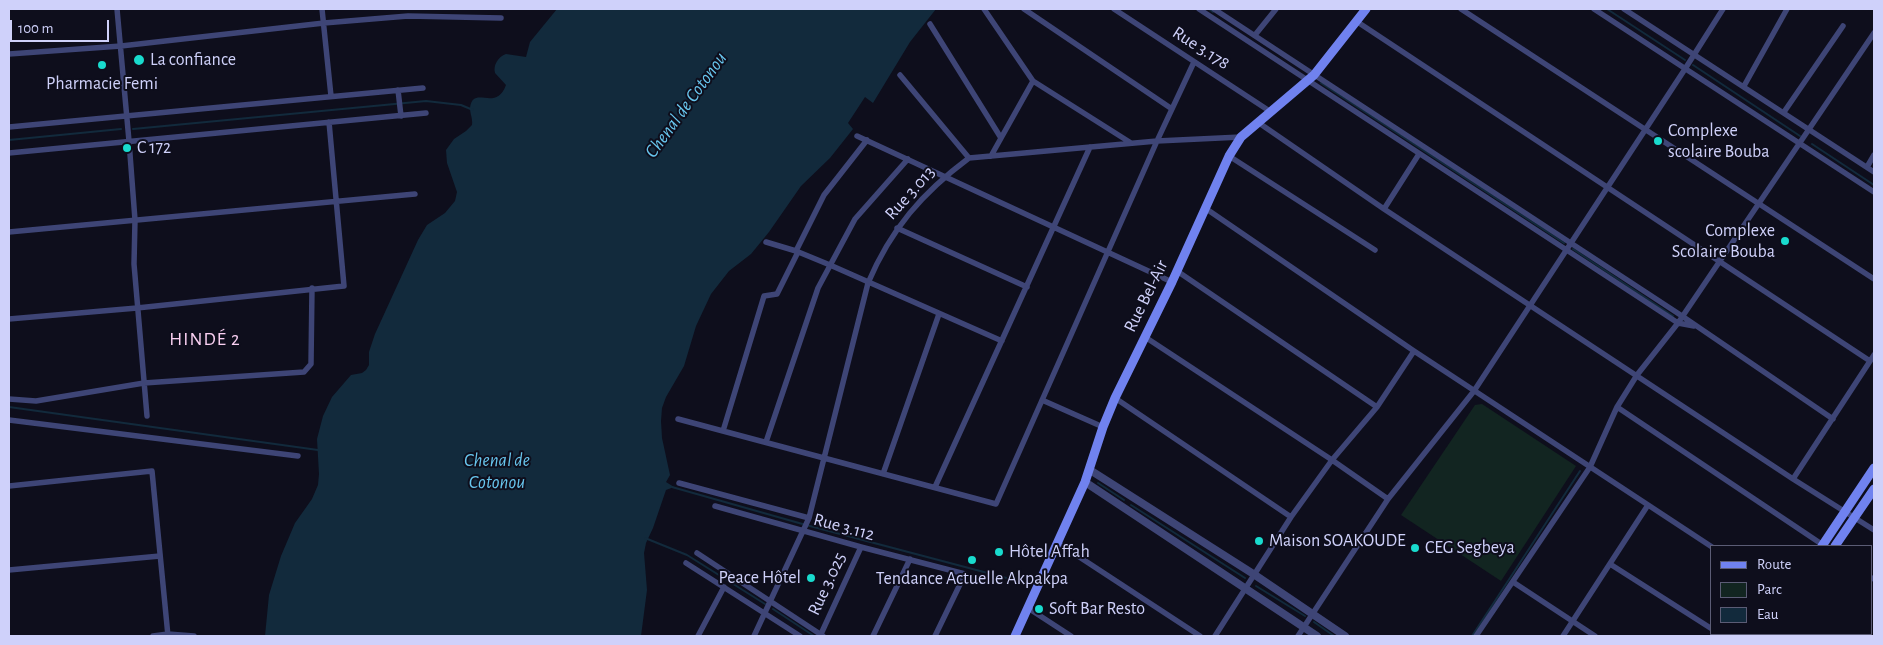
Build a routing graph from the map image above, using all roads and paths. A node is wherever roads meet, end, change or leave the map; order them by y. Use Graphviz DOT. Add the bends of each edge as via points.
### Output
graph roads {
  1 [pos="117,9"];
  2 [pos="322,9"];
  3 [pos="984,9"];
  4 [pos="1024,9"];
  5 [pos="1114,9"];
  6 [pos="1199,9"];
  7 [pos="1214,9"];
  8 [pos="1276,9"];
  9 [pos="1366,9"];
  10 [pos="1461,9"];
  11 [pos="1594,9"];
  12 [pos="1624,9"];
  13 [pos="1723,9"];
  14 [pos="1787,9"];
  15 [pos="501,18"];
  16 [pos="1356,21"];
  17 [pos="324,23"];
  18 [pos="930,24"];
  19 [pos="1843,26"];
  20 [pos="1248,31"];
  21 [pos="1874,33"];
  22 [pos="1255,35"];
  23 [pos="1244,38"];
  24 [pos="121,46"];
  25 [pos="9,54"];
  26 [pos="1694,54"];
  27 [pos="1194,62"];
  28 [pos="1685,69"];
  29 [pos="900,75"];
  30 [pos="1311,78"];
  31 [pos="1032,81"];
  32 [pos="1744,86"];
  33 [pos="423,88"];
  34 [pos="398,90"];
  35 [pos="331,96"];
  36 [pos="1172,109"];
  37 [pos="400,112"];
  38 [pos="1271,112"];
  39 [pos="1784,112"];
  40 [pos="426,113"];
  41 [pos="127,116"];
  42 [pos="329,122"];
  43 [pos="1259,123"];
  44 [pos="9,127"];
  45 [pos="1809,128"];
  46 [pos="1644,130"];
  47 [pos="857,136"];
  48 [pos="1242,137"];
  49 [pos="1001,138"];
  50 [pos="867,140"];
  51 [pos="129,141"];
  52 [pos="1157,141"];
  53 [pos="1799,142"];
  54 [pos="1131,143"];
  55 [pos="1090,147"];
  56 [pos="9,153"];
  57 [pos="1419,154"];
  58 [pos="1874,155"];
  59 [pos="991,156"];
  60 [pos="1229,156"];
  61 [pos="969,158"];
  62 [pos="908,159"];
  63 [pos="1867,167"];
  64 [pos="1874,172"];
  65 [pos="944,176"];
  66 [pos="1607,188"];
  67 [pos="1874,192"];
  68 [pos="416,194"];
  69 [pos="337,201"];
  70 [pos="1758,202"];
  71 [pos="1205,208"];
  72 [pos="1384,209"];
  73 [pos="135,220"];
  74 [pos="1054,227"];
  75 [pos="897,228"];
  76 [pos="9,232"];
  77 [pos="766,242"];
  78 [pos="1571,243"];
  79 [pos="1375,250"];
  80 [pos="1567,250"];
  81 [pos="797,251"];
  82 [pos="1107,252"];
  83 [pos="1720,260"];
  84 [pos="830,265"];
  85 [pos="1177,271"];
  86 [pos="1874,279"];
  87 [pos="1172,282"];
  88 [pos="868,283"];
  89 [pos="1027,287"];
  90 [pos="312,288"];
  91 [pos="1530,306"];
  92 [pos="138,308"];
  93 [pos="939,314"];
  94 [pos="1682,316"];
  95 [pos="9,319"];
  96 [pos="1678,323"];
  97 [pos="1696,326"];
  98 [pos="1144,337"];
  99 [pos="1002,341"];
  100 [pos="1414,351"];
  101 [pos="1874,355"];
  102 [pos="1870,362"];
  103 [pos="1637,376"];
  104 [pos="144,383"];
  105 [pos="1474,391"];
  106 [pos="9,398"];
  107 [pos="1115,398"];
  108 [pos="1042,400"];
  109 [pos="1377,407"];
  110 [pos="1617,407"];
  111 [pos="147,416"];
  112 [pos="678,419"];
  113 [pos="1832,419"];
  114 [pos="9,420"];
  115 [pos="1103,427"];
  116 [pos="723,431"];
  117 [pos="766,442"];
  118 [pos="298,456"];
  119 [pos="824,458"];
  120 [pos="1332,460"];
  121 [pos="1590,467"];
  122 [pos="1874,468"];
  123 [pos="1090,470"];
  124 [pos="883,474"];
  125 [pos="1793,479"];
  126 [pos="1085,482"];
  127 [pos="680,483"];
  128 [pos="9,486"];
  129 [pos="935,488"];
  130 [pos="1874,489"];
  131 [pos="1388,499"];
  132 [pos="715,506"];
  133 [pos="1648,506"];
  134 [pos="1845,511"];
  135 [pos="1291,517"];
  136 [pos="1856,517"];
  137 [pos="809,518"];
  138 [pos="1874,530"];
  139 [pos="803,531"];
  140 [pos="1058,544"];
  141 [pos="1822,545"];
  142 [pos="1824,545"];
  143 [pos="1836,545"];
  144 [pos="1710,546"];
  145 [pos="861,547"];
  146 [pos="697,553"];
  147 [pos="160,556"];
  148 [pos="910,559"];
  149 [pos="686,563"];
  150 [pos="1610,564"];
  151 [pos="9,570"];
  152 [pos="1255,575"];
  153 [pos="1513,582"];
  154 [pos="724,587"];
  155 [pos="1246,589"];
  156 [pos="770,601"];
  157 [pos="1028,608"];
  158 [pos="764,613"];
  159 [pos="1312,614"];
  160 [pos="1573,622"];
  161 [pos="1304,627"];
  162 [pos="1710,628"];
  163 [pos="168,635"];
  164 [pos="822,635"];
  165 [pos="152,636"];
  166 [pos="194,636"];
  167 [pos="698,636"];
  168 [pos="754,636"];
  169 [pos="800,636"];
  170 [pos="873,636"];
  171 [pos="935,636"];
  172 [pos="1016,636"];
  173 [pos="1071,636"];
  174 [pos="1200,636"];
  175 [pos="1215,636"];
  176 [pos="1298,636"];
  177 [pos="1317,636"];
  178 [pos="1345,636"];
  179 [pos="1476,636"];
  180 [pos="1563,636"];
  181 [pos="1595,636"];
  1 -- 24 [label="street"];
  2 -- 17 [label="street"];
  3 -- 31 [label="street"];
  4 -- 36 [label="street"];
  5 -- 27 [label="street, Rue 3.178"];
  6 -- 23 [label="street"];
  7 -- 20 [label="street"];
  8 -- 22 [label="street"];
  9 -- 16 [label="main road, Rue Bel-Air"];
  10 -- 46 [label="street"];
  11 -- 28 [label="street"];
  12 -- 26 [label="street"];
  13 -- 26 [label="street"];
  14 -- 32 [label="street"];
  15 -- 17 [label="street" via="417,16"];
  16 -- 30 [label="main road, Rue Bel-Air"];
  16 -- 66 [label="street"];
  17 -- 24 [label="street"];
  17 -- 35 [label="street"];
  18 -- 49 [label="street"];
  19 -- 39 [label="street"];
  20 -- 22 [label="street"];
  20 -- 23 [label="street"];
  21 -- 45 [label="street"];
  22 -- 30 [label="street"];
  23 -- 30 [label="street"];
  24 -- 25 [label="street"];
  24 -- 41 [label="street"];
  26 -- 28 [label="street"];
  26 -- 32 [label="street"];
  27 -- 36 [label="street"];
  27 -- 38 [label="street, Rue 3.178"];
  28 -- 46 [label="street"];
  28 -- 53 [label="street"];
  29 -- 61 [label="street"];
  30 -- 38 [label="main road, Rue Bel-Air"];
  30 -- 57 [label="street"];
  30 -- 78 [label="street"];
  31 -- 49 [label="street"];
  31 -- 54 [label="street"];
  32 -- 39 [label="street"];
  33 -- 34 [label="street"];
  34 -- 35 [label="street"];
  34 -- 37 [label="street"];
  35 -- 41 [label="street"];
  36 -- 52 [label="street"];
  37 -- 40 [label="street"];
  37 -- 42 [label="street"];
  38 -- 43 [label="main road, Rue Bel-Air"];
  39 -- 45 [label="street"];
  41 -- 44 [label="street"];
  41 -- 51 [label="street"];
  42 -- 51 [label="street"];
  42 -- 69 [label="street"];
  43 -- 48 [label="main road, Rue Bel-Air"];
  43 -- 72 [label="street"];
  45 -- 53 [label="street"];
  45 -- 63 [label="street"];
  46 -- 66 [label="street"];
  46 -- 70 [label="street"];
  47 -- 50 [label="street"];
  48 -- 52 [label="street"];
  48 -- 60 [label="main road, Rue Bel-Air"];
  49 -- 59 [label="street"];
  50 -- 62 [label="street"];
  50 -- 81 [label="street" via="824,195"];
  51 -- 56 [label="street"];
  51 -- 73 [label="street"];
  52 -- 54 [label="street"];
  52 -- 82 [label="street"];
  53 -- 67 [label="street"];
  53 -- 70 [label="street"];
  54 -- 55 [label="street"];
  55 -- 59 [label="street"];
  55 -- 74 [label="street"];
  57 -- 72 [label="street"];
  57 -- 80 [label="street"];
  58 -- 63 [label="street"];
  59 -- 61 [label="street"];
  60 -- 71 [label="main road, Rue Bel-Air"];
  60 -- 79 [label="street"];
  61 -- 65 [label="street, Rue 3.013"];
  62 -- 65 [label="street"];
  62 -- 84 [label="street" via="859,213"];
  63 -- 64 [label="street"];
  65 -- 74 [label="street"];
  65 -- 75 [label="street, Rue 3.013"];
  66 -- 78 [label="street"];
  66 -- 83 [label="street"];
  68 -- 69 [label="street"];
  69 -- 73 [label="street"];
  69 -- 90 [label="street" via="344,286"];
  70 -- 83 [label="street"];
  70 -- 86 [label="street"];
  71 -- 85 [label="main road, Rue Bel-Air"];
  71 -- 100 [label="street"];
  72 -- 91 [label="street"];
  73 -- 76 [label="street"];
  73 -- 92 [label="street"];
  74 -- 82 [label="street"];
  74 -- 89 [label="street"];
  75 -- 88 [label="street, Rue 3.013"];
  75 -- 89 [label="street"];
  77 -- 81 [label="street"];
  78 -- 80 [label="street"];
  78 -- 94 [label="street"];
  80 -- 91 [label="street"];
  80 -- 96 [label="street"];
  81 -- 84 [label="street"];
  81 -- 116 [label="street" via="777,294 764,296"];
  82 -- 87 [label="street"];
  82 -- 108 [label="street"];
  83 -- 94 [label="street"];
  83 -- 102 [label="street"];
  84 -- 88 [label="street"];
  84 -- 117 [label="street" via="818,288"];
  85 -- 87 [label="main road, Rue Bel-Air"];
  85 -- 109 [label="street"];
  87 -- 98 [label="main road, Rue Bel-Air"];
  88 -- 93 [label="street"];
  88 -- 119 [label="street, Rue 3.013"];
  89 -- 99 [label="street"];
  90 -- 92 [label="street"];
  90 -- 104 [label="street" via="311,364 304,372"];
  91 -- 103 [label="street"];
  91 -- 105 [label="street"];
  92 -- 95 [label="street"];
  92 -- 104 [label="street"];
  93 -- 99 [label="street"];
  93 -- 124 [label="street"];
  94 -- 96 [label="street"];
  94 -- 97 [label="street"];
  96 -- 97 [label="street"];
  96 -- 103 [label="street"];
  97 -- 113 [label="street"];
  98 -- 107 [label="main road, Rue Bel-Air"];
  98 -- 120 [label="street"];
  99 -- 129 [label="street"];
  100 -- 105 [label="street"];
  100 -- 109 [label="street"];
  101 -- 102 [label="street"];
  102 -- 113 [label="street"];
  103 -- 110 [label="street"];
  103 -- 125 [label="street"];
  104 -- 106 [label="street" via="46,400"];
  104 -- 111 [label="street"];
  105 -- 121 [label="street"];
  105 -- 131 [label="street"];
  107 -- 115 [label="main road, Rue Bel-Air"];
  107 -- 135 [label="street"];
  108 -- 115 [label="street"];
  108 -- 129 [label="street" via="996,504"];
  109 -- 120 [label="street"];
  110 -- 121 [label="street"];
  110 -- 141 [label="street"];
  112 -- 116 [label="street"];
  113 -- 125 [label="street"];
  114 -- 118 [label="street"];
  115 -- 123 [label="main road, Rue Bel-Air"];
  116 -- 117 [label="street"];
  117 -- 119 [label="street"];
  119 -- 124 [label="street"];
  119 -- 137 [label="street, Rue 3.013"];
  120 -- 131 [label="street"];
  120 -- 135 [label="street"];
  121 -- 133 [label="street"];
  121 -- 153 [label="street"];
  122 -- 134 [label="main road"];
  123 -- 126 [label="main road, Rue Bel-Air"];
  123 -- 152 [label="street"];
  124 -- 129 [label="street"];
  125 -- 134 [label="street"];
  126 -- 140 [label="main road, Rue Bel-Air"];
  126 -- 155 [label="street"];
  127 -- 137 [label="street, Rue 3.112"];
  128 -- 147 [label="street" via="152,471"];
  130 -- 136 [label="main road"];
  131 -- 159 [label="street"];
  132 -- 139 [label="street, Rue 3.112"];
  133 -- 144 [label="street"];
  133 -- 150 [label="street"];
  134 -- 136 [label="street"];
  134 -- 142 [label="main road"];
  135 -- 152 [label="street"];
  136 -- 138 [label="street"];
  136 -- 143 [label="main road"];
  137 -- 139 [label="street, Rue 3.013"];
  139 -- 145 [label="street, Rue 3.112"];
  139 -- 156 [label="street, Rue 3.013"];
  140 -- 157 [label="main road, Rue Bel-Air"];
  140 -- 174 [label="street"];
  145 -- 148 [label="street, Rue 3.112"];
  145 -- 164 [label="street, Rue 3.025"];
  146 -- 156 [label="street"];
  147 -- 151 [label="street"];
  147 -- 163 [label="street"];
  148 -- 170 [label="street"];
  148 -- 171 [label="street, Rue 3.112" via="965,574"];
  149 -- 154 [label="street"];
  150 -- 160 [label="street"];
  150 -- 162 [label="street"];
  152 -- 155 [label="street"];
  152 -- 159 [label="street"];
  153 -- 160 [label="street"];
  153 -- 179 [label="street"];
  154 -- 158 [label="street"];
  154 -- 167 [label="street"];
  155 -- 161 [label="street"];
  155 -- 175 [label="street"];
  156 -- 158 [label="street, Rue 3.013"];
  156 -- 164 [label="street"];
  157 -- 172 [label="main road, Rue Bel-Air"];
  157 -- 173 [label="street"];
  158 -- 168 [label="street, Rue 3.013"];
  158 -- 169 [label="street"];
  159 -- 161 [label="street"];
  159 -- 178 [label="street"];
  160 -- 180 [label="street"];
  160 -- 181 [label="street"];
  161 -- 176 [label="street"];
  161 -- 177 [label="street"];
  163 -- 165 [label="street"];
  163 -- 166 [label="street"];
}
